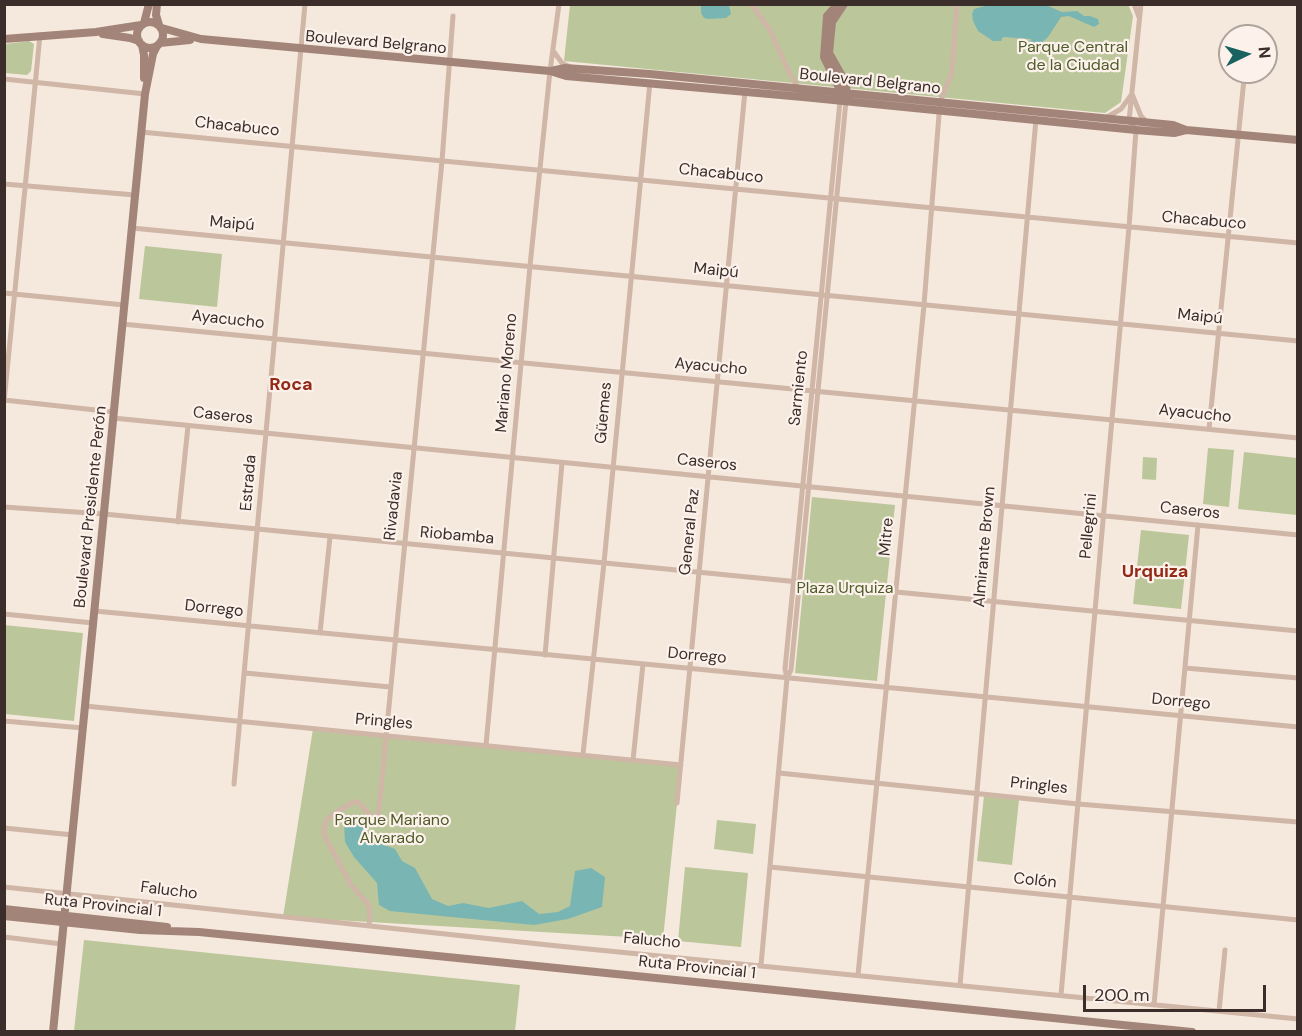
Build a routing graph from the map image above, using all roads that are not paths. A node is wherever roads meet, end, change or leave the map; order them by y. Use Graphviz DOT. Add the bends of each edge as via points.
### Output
graph roads {
  1 [pos="149,4"];
  2 [pos="157,4"];
  3 [pos="305,4"];
  4 [pos="559,4"];
  5 [pos="751,4"];
  6 [pos="838,4"];
  7 [pos="844,4"];
  8 [pos="957,4"];
  9 [pos="1134,4"];
  10 [pos="1141,4"];
  11 [pos="453,16"];
  12 [pos="1140,20"];
  13 [pos="142,24"];
  14 [pos="161,27"];
  15 [pos="96,32"];
  16 [pos="40,35"];
  17 [pos="828,35"];
  18 [pos="4,39"];
  19 [pos="201,39"];
  20 [pos="140,43"];
  21 [pos="159,45"];
  22 [pos="302,49"];
  23 [pos="553,50"];
  24 [pos="450,63"];
  25 [pos="574,69"];
  26 [pos="550,71"];
  27 [pos="650,78"];
  28 [pos="4,79"];
  29 [pos="34,82"];
  30 [pos="1243,84"];
  31 [pos="745,87"];
  32 [pos="798,88"];
  33 [pos="145,94"];
  34 [pos="1132,94"];
  35 [pos="803,97"];
  36 [pos="843,97"];
  37 [pos="940,106"];
  38 [pos="1036,116"];
  39 [pos="1104,118"];
  40 [pos="1129,121"];
  41 [pos="1148,123"];
  42 [pos="1136,130"];
  43 [pos="1186,130"];
  44 [pos="141,132"];
  45 [pos="1237,135"];
  46 [pos="1298,140"];
  47 [pos="294,147"];
  48 [pos="442,161"];
  49 [pos="540,170"];
  50 [pos="641,180"];
  51 [pos="4,184"];
  52 [pos="25,186"];
  53 [pos="736,189"];
  54 [pos="135,195"];
  55 [pos="833,200"];
  56 [pos="932,208"];
  57 [pos="1029,218"];
  58 [pos="1129,227"];
  59 [pos="132,228"];
  60 [pos="1228,237"];
  61 [pos="284,242"];
  62 [pos="1298,243"];
  63 [pos="432,256"];
  64 [pos="530,266"];
  65 [pos="632,276"];
  66 [pos="726,285"];
  67 [pos="4,293"];
  68 [pos="15,294"];
  69 [pos="824,295"];
  70 [pos="124,305"];
  71 [pos="924,305"];
  72 [pos="1020,315"];
  73 [pos="1121,323"];
  74 [pos="122,324"];
  75 [pos="1218,333"];
  76 [pos="276,339"];
  77 [pos="1298,341"];
  78 [pos="423,353"];
  79 [pos="521,362"];
  80 [pos="621,372"];
  81 [pos="718,381"];
  82 [pos="815,390"];
  83 [pos="5,400"];
  84 [pos="914,400"];
  85 [pos="1011,410"];
  86 [pos="114,415"];
  87 [pos="1112,419"];
  88 [pos="188,426"];
  89 [pos="1209,429"];
  90 [pos="266,434"];
  91 [pos="1298,438"];
  92 [pos="414,448"];
  93 [pos="512,458"];
  94 [pos="562,462"];
  95 [pos="613,467"];
  96 [pos="709,477"];
  97 [pos="805,486"];
  98 [pos="904,495"];
  99 [pos="1002,504"];
  100 [pos="4,507"];
  101 [pos="104,514"];
  102 [pos="1104,515"];
  103 [pos="178,522"];
  104 [pos="1198,525"];
  105 [pos="258,530"];
  106 [pos="1298,535"];
  107 [pos="330,537"];
  108 [pos="404,544"];
  109 [pos="503,554"];
  110 [pos="554,558"];
  111 [pos="604,563"];
  112 [pos="699,572"];
  113 [pos="796,581"];
  114 [pos="896,592"];
  115 [pos="993,601"];
  116 [pos="94,610"];
  117 [pos="1095,611"];
  118 [pos="4,614"];
  119 [pos="1189,620"];
  120 [pos="93,623"];
  121 [pos="249,627"];
  122 [pos="1298,631"];
  123 [pos="320,633"];
  124 [pos="395,640"];
  125 [pos="493,650"];
  126 [pos="545,655"];
  127 [pos="594,659"];
  128 [pos="643,664"];
  129 [pos="690,668"];
  130 [pos="1185,668"];
  131 [pos="245,673"];
  132 [pos="787,678"];
  133 [pos="1298,678"];
  134 [pos="390,687"];
  135 [pos="887,688"];
  136 [pos="985,696"];
  137 [pos="85,706"];
  138 [pos="1087,706"];
  139 [pos="1180,715"];
  140 [pos="4,721"];
  141 [pos="240,723"];
  142 [pos="1298,727"];
  143 [pos="83,728"];
  144 [pos="385,736"];
  145 [pos="486,745"];
  146 [pos="583,754"];
  147 [pos="633,760"];
  148 [pos="681,765"];
  149 [pos="779,773"];
  150 [pos="877,783"];
  151 [pos="234,784"];
  152 [pos="976,792"];
  153 [pos="677,803"];
  154 [pos="1078,804"];
  155 [pos="1172,812"];
  156 [pos="1298,822"];
  157 [pos="4,828"];
  158 [pos="73,835"];
  159 [pos="770,867"];
  160 [pos="868,877"];
  161 [pos="4,887"];
  162 [pos="968,888"];
  163 [pos="67,892"];
  164 [pos="1070,898"];
  165 [pos="1163,908"];
  166 [pos="4,909"];
  167 [pos="4,916"];
  168 [pos="65,919"];
  169 [pos="1298,920"];
  170 [pos="369,926"];
  171 [pos="4,937"];
  172 [pos="62,944"];
  173 [pos="1225,950"];
  174 [pos="761,965"];
  175 [pos="858,975"];
  176 [pos="960,985"];
  177 [pos="1061,995"];
  178 [pos="1154,1005"];
  179 [pos="1220,1011"];
  180 [pos="1298,1019"];
  181 [pos="53,1032"];
  182 [pos="1192,1032"];
  1 -- 13 [label="street, Boulevard Presidente Perón"];
  2 -- 14 [label="street, Boulevard Presidente Perón"];
  3 -- 22 [label="street, Estrada"];
  4 -- 23 [label="street, Mariano Moreno"];
  5 -- 32 [label="street" via="770,30"];
  6 -- 17 [label="street" via="827,16"];
  7 -- 17 [label="street"];
  8 -- 37 [label="street, Mitre" via="952,72"];
  9 -- 12 [label="street"];
  10 -- 12 [label="street"];
  11 -- 24 [label="street, Rivadavia"];
  12 -- 34 [label="street"];
  13 -- 14 [label="street" via="152,21"];
  13 -- 15 [label="street"];
  13 -- 20 [label="street, Boulevard Presidente Perón" via="137,33"];
  14 -- 19 [label="street, Boulevard Belgrano"];
  14 -- 21 [label="street, Boulevard Presidente Perón"];
  15 -- 16 [label="street"];
  15 -- 20 [label="street"];
  16 -- 18 [label="street"];
  16 -- 29 [label="street"];
  17 -- 36 [label="street" via="830,57 846,83"];
  19 -- 21 [label="street, Boulevard Belgrano"];
  19 -- 22 [label="street, Boulevard Belgrano"];
  20 -- 21 [label="street" via="150,48"];
  20 -- 33 [label="street, Boulevard Presidente Perón"];
  21 -- 33 [label="street, Boulevard Presidente Perón" via="153,54"];
  22 -- 24 [label="street, Boulevard Belgrano"];
  22 -- 47 [label="street, Estrada"];
  23 -- 25 [label="street" via="562,63"];
  23 -- 26 [label="street, Mariano Moreno"];
  24 -- 26 [label="street, Boulevard Belgrano"];
  24 -- 48 [label="street, Rivadavia"];
  25 -- 26 [label="street, Boulevard Belgrano"];
  25 -- 27 [label="street, Boulevard Belgrano"];
  26 -- 27 [label="street, Boulevard Belgrano" via="566,76"];
  26 -- 49 [label="street, Mariano Moreno"];
  27 -- 31 [label="street, Boulevard Belgrano"];
  27 -- 50 [label="street, Güemes"];
  28 -- 29 [label="street"];
  29 -- 33 [label="street"];
  29 -- 52 [label="street"];
  30 -- 45 [label="street"];
  31 -- 32 [label="street, Boulevard Belgrano"];
  31 -- 35 [label="street, Boulevard Belgrano"];
  31 -- 53 [label="street, General Paz"];
  32 -- 35 [label="street"];
  32 -- 36 [label="street, Boulevard Belgrano"];
  33 -- 44 [label="street, Boulevard Presidente Perón"];
  34 -- 39 [label="street" via="1114,115"];
  34 -- 40 [label="street"];
  34 -- 41 [label="street"];
  35 -- 36 [label="street, Boulevard Belgrano"];
  36 -- 37 [label="street, Boulevard Belgrano"];
  36 -- 55 [label="street, Sarmiento"];
  37 -- 38 [label="street, Boulevard Belgrano"];
  37 -- 56 [label="street, Mitre"];
  38 -- 39 [label="street, Boulevard Belgrano"];
  38 -- 42 [label="street, Boulevard Belgrano"];
  38 -- 57 [label="street, Almirante Brown"];
  39 -- 40 [label="street, Boulevard Belgrano"];
  40 -- 41 [label="street, Boulevard Belgrano"];
  40 -- 42 [label="street"];
  41 -- 43 [label="street, Boulevard Belgrano"];
  42 -- 43 [label="street, Boulevard Belgrano"];
  42 -- 58 [label="street, Pellegrini"];
  43 -- 45 [label="street, Boulevard Belgrano"];
  44 -- 47 [label="street, Chacabuco"];
  44 -- 54 [label="street, Boulevard Presidente Perón"];
  45 -- 46 [label="street, Boulevard Belgrano"];
  45 -- 60 [label="street"];
  47 -- 48 [label="street, Chacabuco"];
  47 -- 61 [label="street, Estrada"];
  48 -- 49 [label="street, Chacabuco"];
  48 -- 63 [label="street, Rivadavia"];
  49 -- 50 [label="street, Chacabuco"];
  49 -- 64 [label="street, Mariano Moreno"];
  50 -- 53 [label="street, Chacabuco"];
  50 -- 65 [label="street, Güemes"];
  51 -- 52 [label="street"];
  52 -- 54 [label="street"];
  52 -- 68 [label="street"];
  53 -- 55 [label="street, Chacabuco"];
  53 -- 66 [label="street, General Paz"];
  54 -- 59 [label="street, Boulevard Presidente Perón"];
  55 -- 56 [label="street, Chacabuco"];
  55 -- 69 [label="street, Sarmiento"];
  56 -- 57 [label="street, Chacabuco"];
  56 -- 71 [label="street, Mitre"];
  57 -- 58 [label="street, Chacabuco"];
  57 -- 72 [label="street, Almirante Brown"];
  58 -- 60 [label="street, Chacabuco"];
  58 -- 73 [label="street, Pellegrini"];
  59 -- 61 [label="street, Maipú"];
  59 -- 70 [label="street, Boulevard Presidente Perón"];
  60 -- 62 [label="street, Chacabuco"];
  60 -- 75 [label="street"];
  61 -- 63 [label="street, Maipú"];
  61 -- 76 [label="street, Estrada"];
  63 -- 64 [label="street, Maipú"];
  63 -- 78 [label="street, Rivadavia"];
  64 -- 65 [label="street, Maipú"];
  64 -- 79 [label="street, Mariano Moreno"];
  65 -- 66 [label="street, Maipú"];
  65 -- 80 [label="street, Güemes"];
  66 -- 69 [label="street, Maipú"];
  66 -- 81 [label="street, General Paz"];
  67 -- 68 [label="street"];
  68 -- 70 [label="street"];
  68 -- 83 [label="street"];
  69 -- 71 [label="street, Maipú"];
  69 -- 82 [label="street, Sarmiento"];
  70 -- 74 [label="street, Boulevard Presidente Perón"];
  71 -- 72 [label="street, Maipú"];
  71 -- 84 [label="street, Mitre"];
  72 -- 73 [label="street, Maipú"];
  72 -- 85 [label="street, Almirante Brown"];
  73 -- 75 [label="street, Maipú"];
  73 -- 87 [label="street, Pellegrini"];
  74 -- 76 [label="street, Ayacucho"];
  74 -- 86 [label="street, Boulevard Presidente Perón"];
  75 -- 77 [label="street, Maipú"];
  75 -- 89 [label="street"];
  76 -- 78 [label="street, Ayacucho"];
  76 -- 90 [label="street, Estrada"];
  78 -- 79 [label="street, Ayacucho"];
  78 -- 92 [label="street, Rivadavia"];
  79 -- 80 [label="street, Ayacucho"];
  79 -- 93 [label="street, Mariano Moreno"];
  80 -- 81 [label="street, Ayacucho"];
  80 -- 95 [label="street, Güemes"];
  81 -- 82 [label="street, Ayacucho"];
  81 -- 96 [label="street, General Paz"];
  82 -- 84 [label="street, Ayacucho"];
  82 -- 97 [label="street, Sarmiento"];
  83 -- 86 [label="street, Caseros"];
  84 -- 85 [label="street, Ayacucho"];
  84 -- 98 [label="street, Mitre"];
  85 -- 87 [label="street, Ayacucho"];
  85 -- 99 [label="street, Almirante Brown"];
  86 -- 88 [label="street, Caseros"];
  86 -- 101 [label="street, Boulevard Presidente Perón"];
  87 -- 89 [label="street, Ayacucho"];
  87 -- 102 [label="street, Pellegrini"];
  88 -- 90 [label="street, Caseros"];
  88 -- 103 [label="street"];
  89 -- 91 [label="street, Ayacucho"];
  90 -- 92 [label="street, Caseros"];
  90 -- 105 [label="street, Estrada"];
  92 -- 93 [label="street, Caseros"];
  92 -- 108 [label="street, Rivadavia"];
  93 -- 94 [label="street, Caseros"];
  93 -- 109 [label="street, Mariano Moreno"];
  94 -- 95 [label="street, Caseros"];
  94 -- 110 [label="street"];
  95 -- 96 [label="street, Caseros"];
  95 -- 111 [label="street, Güemes"];
  96 -- 97 [label="street, Caseros"];
  96 -- 112 [label="street, General Paz"];
  97 -- 98 [label="street, Caseros"];
  97 -- 113 [label="street, Sarmiento"];
  98 -- 99 [label="street, Caseros"];
  98 -- 114 [label="street, Mitre"];
  99 -- 102 [label="street, Caseros"];
  99 -- 115 [label="street, Almirante Brown"];
  100 -- 101 [label="street, Riobamba"];
  101 -- 103 [label="street, Riobamba"];
  101 -- 116 [label="street, Boulevard Presidente Perón"];
  102 -- 104 [label="street, Caseros"];
  102 -- 117 [label="street, Pellegrini"];
  103 -- 105 [label="street, Riobamba"];
  104 -- 106 [label="street, Caseros"];
  104 -- 119 [label="street"];
  105 -- 107 [label="street, Riobamba"];
  105 -- 121 [label="street, Estrada"];
  107 -- 108 [label="street, Riobamba"];
  107 -- 123 [label="street"];
  108 -- 109 [label="street, Riobamba"];
  108 -- 124 [label="street, Rivadavia"];
  109 -- 110 [label="street, Riobamba"];
  109 -- 125 [label="street, Mariano Moreno"];
  110 -- 111 [label="street, Riobamba"];
  110 -- 126 [label="street"];
  111 -- 112 [label="street, Riobamba"];
  111 -- 127 [label="street, Güemes"];
  112 -- 113 [label="street, Riobamba"];
  112 -- 129 [label="street, General Paz"];
  113 -- 132 [label="street, Sarmiento"];
  114 -- 115 [label="street"];
  114 -- 135 [label="street, Mitre"];
  115 -- 117 [label="street"];
  115 -- 136 [label="street, Almirante Brown"];
  116 -- 120 [label="street, Boulevard Presidente Perón"];
  116 -- 121 [label="street, Dorrego"];
  117 -- 119 [label="street"];
  117 -- 138 [label="street, Pellegrini"];
  118 -- 120 [label="street"];
  119 -- 122 [label="street"];
  119 -- 130 [label="street"];
  120 -- 137 [label="street, Boulevard Presidente Perón"];
  121 -- 123 [label="street, Dorrego"];
  121 -- 131 [label="street, Estrada"];
  123 -- 124 [label="street, Dorrego"];
  124 -- 125 [label="street, Dorrego"];
  124 -- 134 [label="street, Rivadavia"];
  125 -- 126 [label="street, Dorrego"];
  125 -- 145 [label="street, Mariano Moreno"];
  126 -- 127 [label="street, Dorrego"];
  127 -- 128 [label="street, Dorrego"];
  127 -- 146 [label="street, Güemes"];
  128 -- 129 [label="street, Dorrego"];
  128 -- 147 [label="street"];
  129 -- 132 [label="street, Dorrego"];
  129 -- 148 [label="street, General Paz"];
  130 -- 133 [label="street"];
  130 -- 139 [label="street"];
  131 -- 134 [label="street"];
  131 -- 141 [label="street, Estrada"];
  132 -- 135 [label="street, Dorrego"];
  132 -- 149 [label="street, Sarmiento"];
  134 -- 144 [label="street, Rivadavia"];
  135 -- 136 [label="street, Dorrego"];
  135 -- 150 [label="street, Mitre"];
  136 -- 138 [label="street, Dorrego"];
  136 -- 152 [label="street, Almirante Brown"];
  137 -- 141 [label="street, Pringles"];
  137 -- 143 [label="street, Boulevard Presidente Perón"];
  138 -- 139 [label="street, Dorrego"];
  138 -- 154 [label="street, Pellegrini"];
  139 -- 142 [label="street, Dorrego"];
  139 -- 155 [label="street"];
  140 -- 143 [label="street"];
  141 -- 144 [label="street, Pringles"];
  141 -- 151 [label="street, Estrada"];
  143 -- 158 [label="street, Boulevard Presidente Perón"];
  144 -- 145 [label="street, Pringles"];
  144 -- 170 [label="street, Rivadavia" via="378,816 352,802 326,821 324,828 351,885 368,904"];
  145 -- 146 [label="street, Pringles"];
  146 -- 147 [label="street, Pringles"];
  147 -- 148 [label="street, Pringles"];
  148 -- 153 [label="street, General Paz"];
  149 -- 150 [label="street, Pringles"];
  149 -- 159 [label="street, Sarmiento"];
  150 -- 152 [label="street, Pringles"];
  150 -- 160 [label="street, Mitre"];
  152 -- 154 [label="street, Pringles"];
  152 -- 162 [label="street, Almirante Brown"];
  154 -- 155 [label="street, Pringles"];
  154 -- 164 [label="street, Pellegrini"];
  155 -- 156 [label="street, Pringles"];
  155 -- 165 [label="street"];
  157 -- 158 [label="street"];
  158 -- 163 [label="street, Boulevard Presidente Perón"];
  159 -- 160 [label="street, Colón"];
  159 -- 174 [label="street, Sarmiento"];
  160 -- 162 [label="street, Colón"];
  160 -- 175 [label="street, Mitre"];
  161 -- 163 [label="street, Falucho"];
  162 -- 164 [label="street, Colón"];
  162 -- 176 [label="street, Almirante Brown"];
  163 -- 168 [label="street, Boulevard Presidente Perón"];
  163 -- 170 [label="street, Falucho"];
  164 -- 165 [label="street, Colón"];
  164 -- 177 [label="street, Pellegrini"];
  165 -- 169 [label="street, Colón"];
  165 -- 178 [label="street"];
  166 -- 168 [label="street, Ruta Provincial 1"];
  167 -- 168 [label="street, Ruta Provincial 1"];
  168 -- 172 [label="street, Boulevard Presidente Perón"];
  168 -- 182 [label="street, Ruta Provincial 1" via="147,924"];
  170 -- 174 [label="street, Falucho"];
  171 -- 172 [label="street"];
  172 -- 181 [label="street, Boulevard Presidente Perón"];
  173 -- 179 [label="street"];
  174 -- 175 [label="street, Falucho"];
  175 -- 176 [label="street, Falucho"];
  176 -- 177 [label="street, Falucho"];
  177 -- 178 [label="street, Falucho"];
  178 -- 179 [label="street, Falucho"];
  179 -- 180 [label="street, Falucho"];
}
